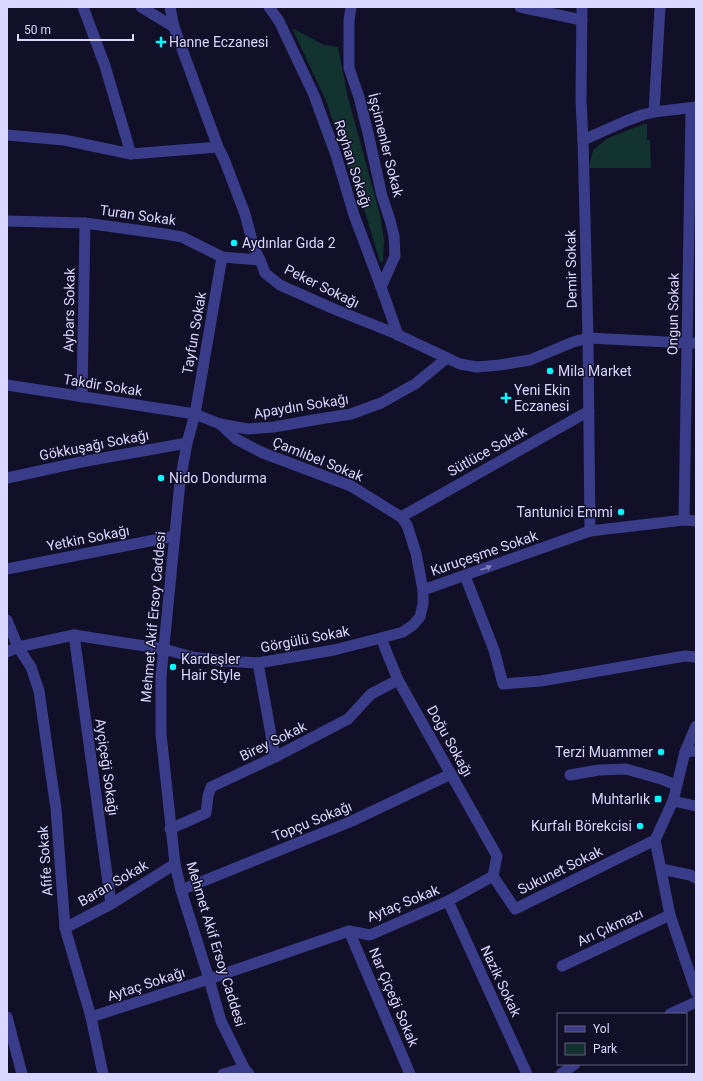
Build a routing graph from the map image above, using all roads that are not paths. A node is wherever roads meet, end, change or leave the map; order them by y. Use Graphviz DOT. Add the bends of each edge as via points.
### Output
graph roads {
  1 [pos="83,7"];
  2 [pos="141,7"];
  3 [pos="170,7"];
  4 [pos="269,7"];
  5 [pos="350,7"];
  6 [pos="520,7"];
  7 [pos="582,7"];
  8 [pos="660,7"];
  9 [pos="582,20"];
  10 [pos="174,27"];
  11 [pos="694,107"];
  12 [pos="654,112"];
  13 [pos="7,136"];
  14 [pos="583,140"];
  15 [pos="218,147"];
  16 [pos="130,154"];
  17 [pos="7,221"];
  18 [pos="85,223"];
  19 [pos="222,258"];
  20 [pos="260,260"];
  21 [pos="381,287"];
  22 [pos="398,335"];
  23 [pos="588,338"];
  24 [pos="692,343"];
  25 [pos="447,358"];
  26 [pos="7,385"];
  27 [pos="82,397"];
  28 [pos="589,411"];
  29 [pos="195,414"];
  30 [pos="220,424"];
  31 [pos="187,443"];
  32 [pos="7,478"];
  33 [pos="401,517"];
  34 [pos="684,520"];
  35 [pos="696,521"];
  36 [pos="590,531"];
  37 [pos="175,536"];
  38 [pos="7,569"];
  39 [pos="465,576"];
  40 [pos="423,590"];
  41 [pos="7,620"];
  42 [pos="74,635"];
  43 [pos="381,638"];
  44 [pos="18,647"];
  45 [pos="164,649"];
  46 [pos="7,652"];
  47 [pos="696,657"];
  48 [pos="258,663"];
  49 [pos="398,680"];
  50 [pos="696,726"];
  51 [pos="690,751"];
  52 [pos="275,757"];
  53 [pos="451,774"];
  54 [pos="570,775"];
  55 [pos="676,785"];
  56 [pos="673,801"];
  57 [pos="696,806"];
  58 [pos="170,829"];
  59 [pos="655,840"];
  60 [pos="175,864"];
  61 [pos="661,869"];
  62 [pos="493,876"];
  63 [pos="696,878"];
  64 [pos="181,890"];
  65 [pos="448,902"];
  66 [pos="111,904"];
  67 [pos="670,915"];
  68 [pos="65,928"];
  69 [pos="349,931"];
  70 [pos="562,966"];
  71 [pos="209,979"];
  72 [pos="696,992"];
  73 [pos="696,1002"];
  74 [pos="672,1013"];
  75 [pos="7,1017"];
  76 [pos="91,1017"];
  77 [pos="574,1065"];
  78 [pos="247,1071"];
  79 [pos="22,1074"];
  80 [pos="103,1074"];
  81 [pos="223,1074"];
  82 [pos="410,1074"];
  83 [pos="527,1074"];
  84 [pos="561,1074"];
  1 -- 16 [label="street" via="105,66"];
  2 -- 10 [label="street"];
  3 -- 10 [label="street, Peker Sokağı"];
  4 -- 21 [label="street, Reyhan Sokağı" via="279,21 314,95"];
  5 -- 21 [label="street, İşçimenler Sokak" via="349,68 359,97 394,236 395,256"];
  6 -- 9 [label="street"];
  7 -- 9 [label="street, Demir Sokak"];
  8 -- 12 [label="street"];
  9 -- 14 [label="street, Demir Sokak"];
  10 -- 15 [label="street, Peker Sokağı"];
  11 -- 12 [label="street"];
  11 -- 24 [label="street, Ongun Sokak"];
  12 -- 14 [label="street"];
  13 -- 16 [label="street" via="64,140"];
  14 -- 23 [label="street, Demir Sokak"];
  15 -- 16 [label="street"];
  15 -- 20 [label="street, Peker Sokağı"];
  17 -- 18 [label="street, Turan Sokak"];
  18 -- 19 [label="street, Turan Sokak" via="182,237"];
  18 -- 27 [label="street, Aybars Sokak"];
  19 -- 20 [label="street, Turan Sokak"];
  19 -- 29 [label="street, Tayfun Sokak"];
  20 -- 22 [label="street, Peker Sokağı" via="265,272 280,285"];
  21 -- 22 [label="street, Reyhan Sokağı"];
  22 -- 25 [label="street, Peker Sokağı"];
  23 -- 24 [label="street, Peker Sokağı"];
  23 -- 25 [label="street, Peker Sokağı" via="530,360 500,365 477,368"];
  23 -- 28 [label="street, Demir Sokak"];
  24 -- 34 [label="street, Ongun Sokak"];
  25 -- 30 [label="street, Apaydın Sokağı" via="415,384 381,403 351,414 267,428 248,429"];
  26 -- 27 [label="street, Takdir Sokak"];
  27 -- 29 [label="street, Takdir Sokak"];
  28 -- 33 [label="street, Sütlüce Sokak"];
  28 -- 36 [label="street, Demir Sokak"];
  29 -- 30 [label="street, Apaydın Sokağı"];
  29 -- 31 [label="street, Mehmet Akif Ersoy Caddesi"];
  30 -- 33 [label="street, Çamlıbel Sokak" via="236,439 263,453 351,486"];
  31 -- 32 [label="street, Gökkuşağı Sokağı"];
  31 -- 37 [label="street, Mehmet Akif Ersoy Caddesi"];
  33 -- 40 [label="street" via="407,525 416,553"];
  34 -- 35 [label="street, Kuruçeşme Sokak"];
  34 -- 36 [label="street, Kuruçeşme Sokak"];
  39 -- 36 [label="street, Kuruçeşme Sokak, one-way"];
  37 -- 38 [label="street, Yetkin Sokağı"];
  37 -- 45 [label="street, Mehmet Akif Ersoy Caddesi"];
  39 -- 40 [label="street, Kuruçeşme Sokak"];
  39 -- 47 [label="street" via="494,650 503,684 685,656"];
  40 -- 43 [label="street" via="420,617 413,625 403,632"];
  41 -- 44 [label="street, Afife Sokak"];
  42 -- 44 [label="street"];
  42 -- 45 [label="street, Görgülü Sokak"];
  42 -- 66 [label="street, Ayçiçeği Sokağı"];
  43 -- 48 [label="street, Görgülü Sokak" via="334,650"];
  43 -- 49 [label="street, Doğu Sokağı"];
  44 -- 46 [label="street"];
  44 -- 68 [label="street, Afife Sokak" via="31,667 39,691 56,808"];
  45 -- 48 [label="street, Görgülü Sokak" via="192,657"];
  45 -- 58 [label="street, Mehmet Akif Ersoy Caddesi" via="161,677 161,734"];
  48 -- 52 [label="street"];
  49 -- 52 [label="street, Birey Sokak" via="371,694 348,720"];
  49 -- 53 [label="street, Doğu Sokağı"];
  50 -- 51 [label="street"];
  51 -- 55 [label="street"];
  52 -- 58 [label="street, Birey Sokak" via="211,787 206,813"];
  53 -- 62 [label="street, Doğu Sokağı" via="497,856"];
  53 -- 64 [label="street, Topçu Sokağı" via="352,821"];
  54 -- 55 [label="street" via="626,769"];
  55 -- 56 [label="street"];
  56 -- 57 [label="street"];
  56 -- 59 [label="street"];
  58 -- 60 [label="street, Mehmet Akif Ersoy Caddesi"];
  59 -- 61 [label="street"];
  59 -- 62 [label="street, Sukunet Sokak" via="515,909"];
  60 -- 64 [label="street, Mehmet Akif Ersoy Caddesi"];
  60 -- 66 [label="street, Baran Sokak"];
  61 -- 63 [label="street"];
  61 -- 67 [label="street"];
  62 -- 65 [label="street, Aytaç Sokak"];
  64 -- 71 [label="street, Mehmet Akif Ersoy Caddesi"];
  65 -- 69 [label="street, Aytaç Sokak" via="370,935"];
  65 -- 83 [label="street, Nazik Sokak"];
  66 -- 68 [label="street, Baran Sokak"];
  67 -- 70 [label="street, Arı Çıkmazı"];
  67 -- 72 [label="street"];
  68 -- 76 [label="street, Afife Sokak"];
  69 -- 71 [label="street, Aytaç Sokak"];
  69 -- 82 [label="street, Nar Çiçeği Sokak"];
  71 -- 76 [label="street, Aytaç Sokağı"];
  71 -- 78 [label="street, Mehmet Akif Ersoy Caddesi" via="221,1021"];
  73 -- 74 [label="street"];
  75 -- 79 [label="street"];
  76 -- 80 [label="street, Afife Sokak"];
  77 -- 84 [label="street"];
  78 -- 81 [label="street"];
}
